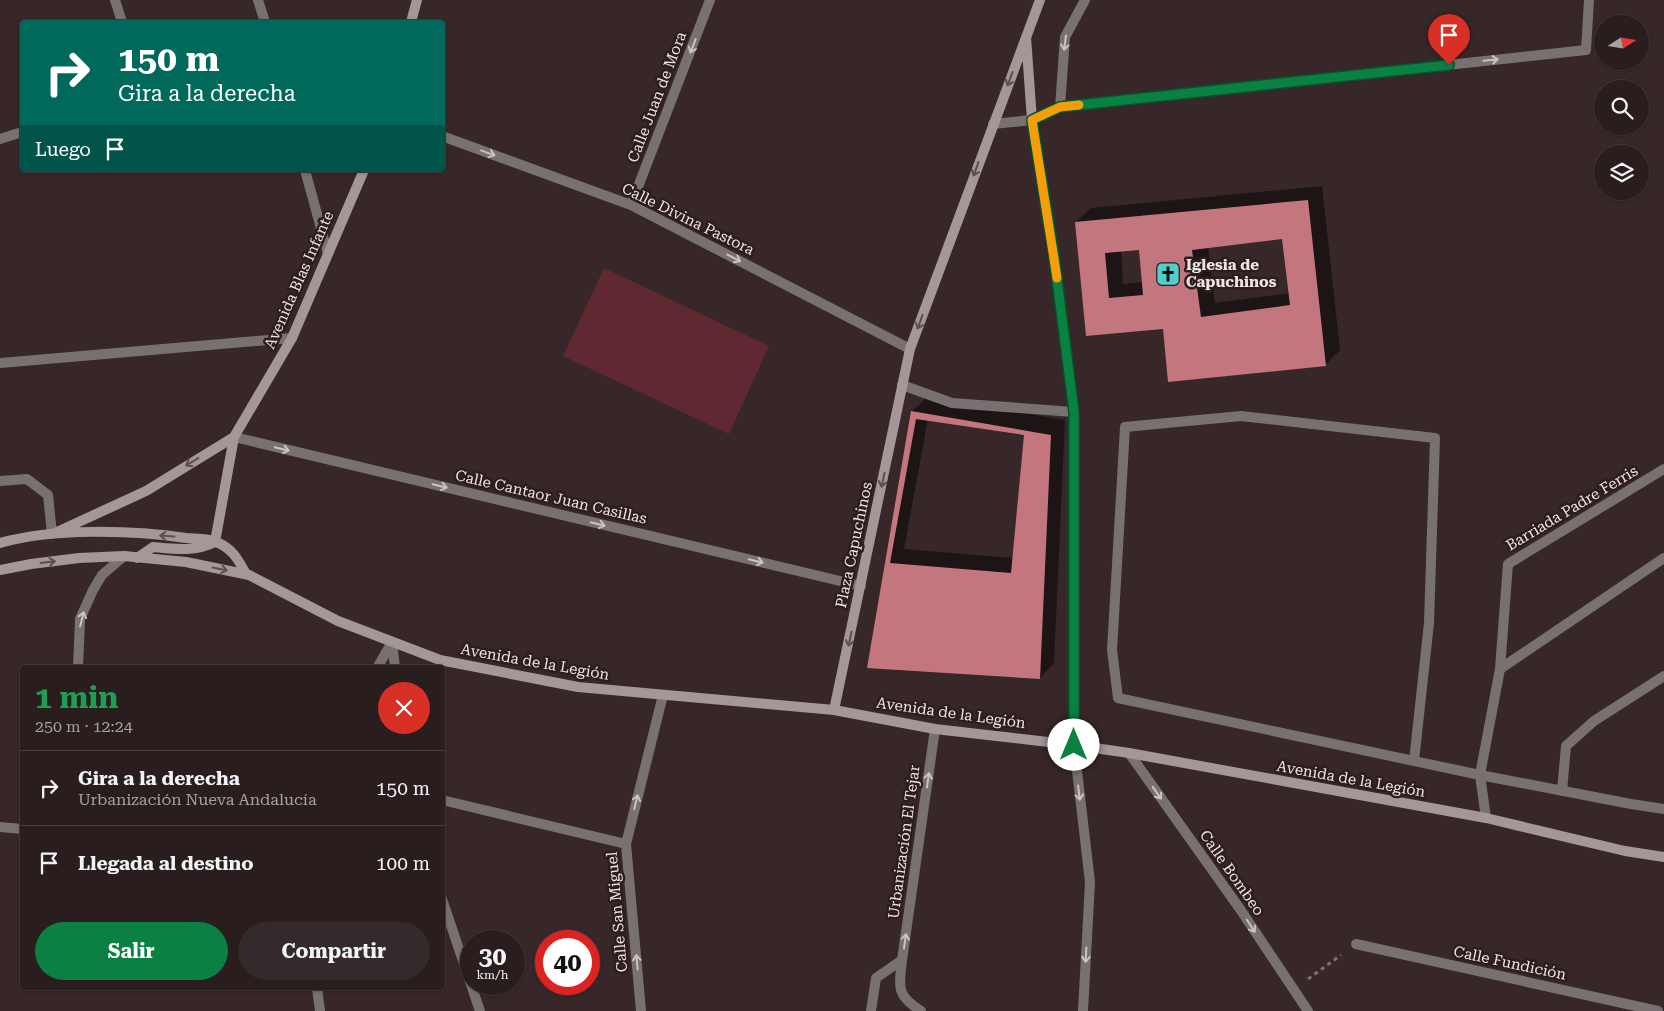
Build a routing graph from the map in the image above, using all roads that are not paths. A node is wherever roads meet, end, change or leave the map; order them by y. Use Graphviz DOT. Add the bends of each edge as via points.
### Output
graph roads {
  1 [pos="115,0"];
  2 [pos="258,0"];
  3 [pos="417,0"];
  4 [pos="710,0"];
  5 [pos="1040,0"];
  6 [pos="1085,0"];
  7 [pos="1589,0"];
  8 [pos="121,20"];
  9 [pos="263,20"];
  10 [pos="412,20"];
  11 [pos="1026,34"];
  12 [pos="1060,107"];
  13 [pos="1032,120"];
  14 [pos="993,124"];
  15 [pos="20,133"];
  16 [pos="445,137"];
  17 [pos="0,139"];
  18 [pos="306,172"];
  19 [pos="363,172"];
  20 [pos="631,205"];
  21 [pos="328,254"];
  22 [pos="292,338"];
  23 [pos="910,349"];
  24 [pos="0,362"];
  25 [pos="902,385"];
  26 [pos="1074,412"];
  27 [pos="234,437"];
  28 [pos="1664,469"];
  29 [pos="0,481"];
  30 [pos="52,534"];
  31 [pos="215,542"];
  32 [pos="0,543"];
  33 [pos="124,556"];
  34 [pos="138,558"];
  35 [pos="1664,558"];
  36 [pos="0,570"];
  37 [pos="246,574"];
  38 [pos="861,586"];
  39 [pos="392,642"];
  40 [pos="78,665"];
  41 [pos="379,665"];
  42 [pos="395,665"];
  43 [pos="1500,669"];
  44 [pos="1664,676"];
  45 [pos="663,695"];
  46 [pos="834,710"];
  47 [pos="935,729"];
  48 [pos="1074,745"];
  49 [pos="1129,753"];
  50 [pos="1414,760"];
  51 [pos="1480,775"];
  52 [pos="1562,791"];
  53 [pos="445,801"];
  54 [pos="1664,809"];
  55 [pos="1486,818"];
  56 [pos="0,827"];
  57 [pos="20,828"];
  58 [pos="626,844"];
  59 [pos="1664,857"];
  60 [pos="445,908"];
  61 [pos="1356,944"];
  62 [pos="902,960"];
  63 [pos="317,990"];
  64 [pos="320,1011"];
  65 [pos="480,1011"];
  66 [pos="641,1011"];
  67 [pos="871,1011"];
  68 [pos="921,1011"];
  69 [pos="1083,1011"];
  70 [pos="1308,1011"];
  71 [pos="1658,1011"];
  1 -- 8 [label="street"];
  2 -- 9 [label="street"];
  3 -- 10 [label="street"];
  4 -- 20 [label="street, Calle Juan de Mora, one-way"];
  5 -- 11 [label="street, Plaza Capuchinos"];
  6 -- 12 [label="street, one-way" via="1065,36"];
  12 -- 7 [label="street, one-way" via="1586,50"];
  11 -- 13 [label="street"];
  11 -- 14 [label="street, Plaza Capuchinos, one-way"];
  12 -- 13 [label="street"];
  13 -- 14 [label="street"];
  13 -- 26 [label="street"];
  14 -- 23 [label="street, Plaza Capuchinos, one-way"];
  15 -- 17 [label="street"];
  16 -- 20 [label="street, Calle Divina Pastora, one-way"];
  18 -- 21 [label="street"];
  19 -- 21 [label="street, Avenida Blas Infante"];
  20 -- 23 [label="street, Calle Divina Pastora, one-way"];
  21 -- 22 [label="street, Avenida Blas Infante"];
  22 -- 24 [label="street"];
  22 -- 27 [label="street, Avenida Blas Infante"];
  23 -- 25 [label="street, Plaza Capuchinos"];
  25 -- 26 [label="street" via="952,403"];
  25 -- 38 [label="street, Plaza Capuchinos, one-way"];
  26 -- 48 [label="street"];
  27 -- 30 [label="street, one-way" via="146,491"];
  27 -- 31 [label="street, Avenida Blas Infante"];
  27 -- 38 [label="street, Calle Cantaor Juan Casillas, one-way"];
  28 -- 43 [label="street, Barriada Padre Ferris" via="1508,564"];
  29 -- 30 [label="street" via="27,479 48,496"];
  31 -- 30 [label="street, one-way" via="118,533"];
  30 -- 32 [label="street"];
  31 -- 34 [label="street" via="182,550 153,547"];
  31 -- 37 [label="street" via="236,555"];
  33 -- 34 [label="street, Avenida de la Legión"];
  36 -- 33 [label="street, Avenida de la Legión, one-way" via="72,559"];
  40 -- 33 [label="street, one-way" via="80,619 102,575"];
  34 -- 37 [label="street, Avenida de la Legión, one-way" via="186,562"];
  35 -- 43 [label="street"];
  37 -- 39 [label="street, Avenida de la Legión" via="338,621"];
  38 -- 46 [label="street, Plaza Capuchinos, one-way"];
  39 -- 41 [label="street"];
  39 -- 42 [label="street"];
  39 -- 45 [label="street, Avenida de la Legión" via="458,664 578,687"];
  43 -- 51 [label="street, Barriada Padre Ferris"];
  44 -- 52 [label="street" via="1594,722 1566,746"];
  45 -- 46 [label="street, Avenida de la Legión"];
  58 -- 45 [label="street, Calle San Miguel, one-way"];
  46 -- 47 [label="street, Avenida de la Legión"];
  47 -- 48 [label="street, Avenida de la Legión"];
  62 -- 47 [label="street, Urbanización El Tejar, one-way"];
  48 -- 49 [label="street, Avenida de la Legión"];
  48 -- 69 [label="street, one-way" via="1090,882"];
  49 -- 55 [label="street, Avenida de la Legión"];
  49 -- 70 [label="street, Calle Bombeo, one-way"];
  50 -- 50 [label="street, Avenida de la Legión" via="1429,623 1435,438 1241,416 1125,426 1112,650 1118,698"];
  50 -- 51 [label="street, Avenida de la Legión"];
  51 -- 52 [label="street, Avenida de la Legión"];
  51 -- 55 [label="street, Barriada Padre Ferris"];
  52 -- 54 [label="street, Avenida de la Legión"];
  53 -- 58 [label="street"];
  55 -- 59 [label="street, Avenida de la Legión" via="1625,852"];
  56 -- 57 [label="street"];
  66 -- 58 [label="street, Calle San Miguel, one-way"];
  60 -- 65 [label="street"];
  61 -- 71 [label="street, Calle Fundición"];
  62 -- 67 [label="street" via="876,978"];
  62 -- 68 [label="street, Urbanización El Tejar" via="899,985 906,1001"];
  63 -- 64 [label="street"];
}
